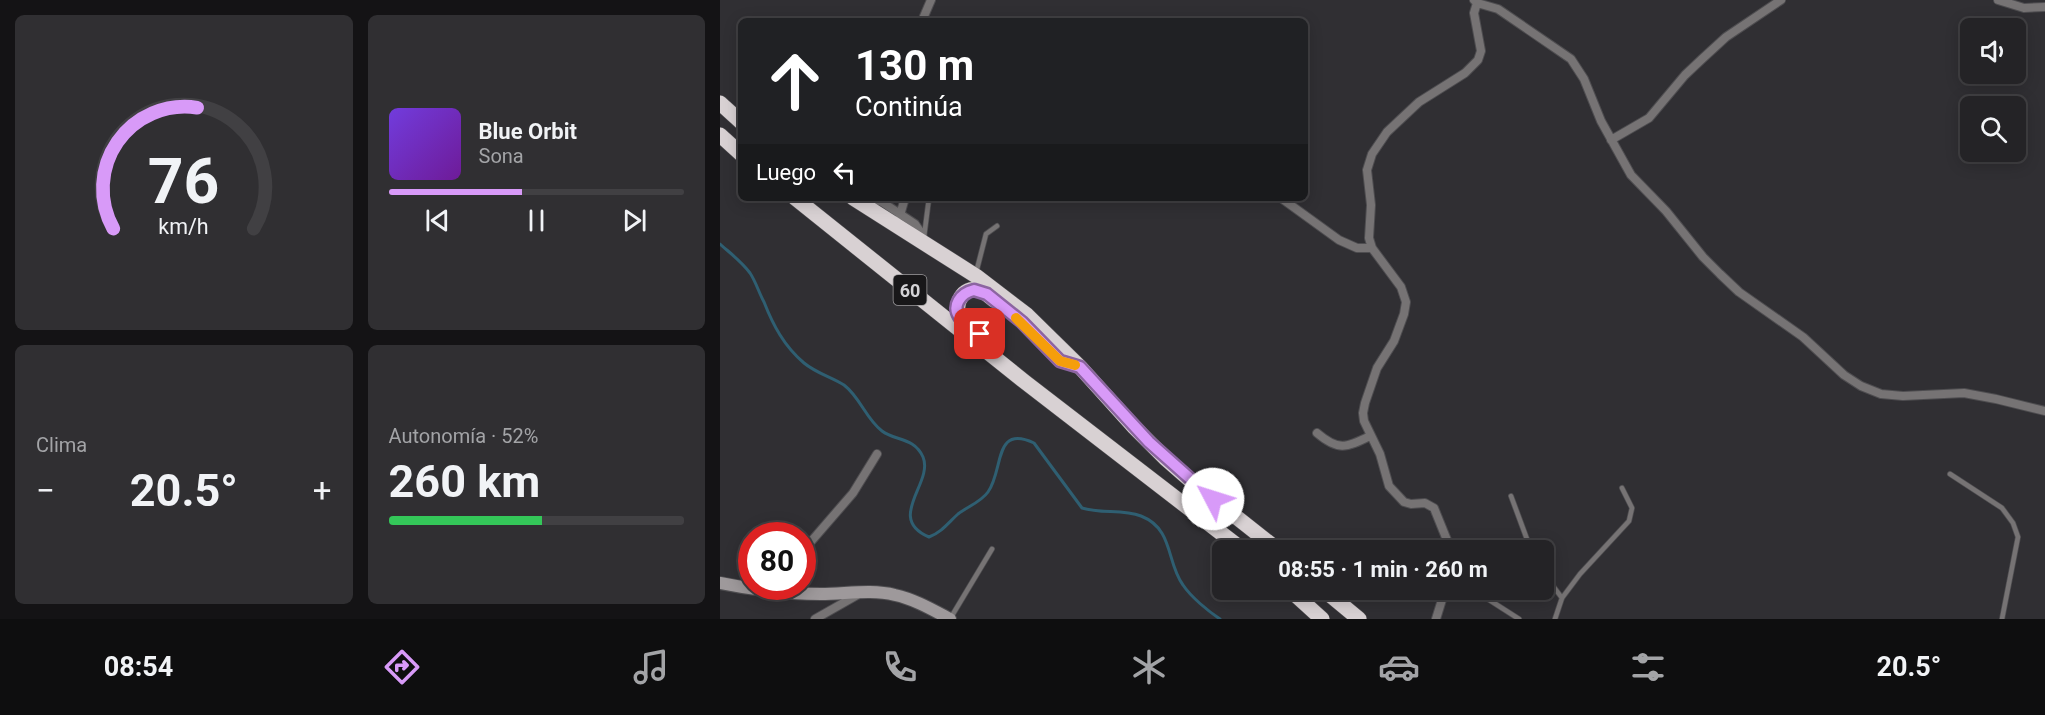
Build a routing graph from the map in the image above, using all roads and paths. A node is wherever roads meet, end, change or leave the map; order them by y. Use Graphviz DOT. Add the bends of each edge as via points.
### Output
graph roads {
  1 [pos="931,0"];
  2 [pos="1781,0"];
  3 [pos="1998,0"];
  4 [pos="1475,2"];
  5 [pos="2045,6"];
  6 [pos="923,18"];
  7 [pos="720,103"];
  8 [pos="738,119"];
  9 [pos="720,135"];
  10 [pos="1611,140"];
  11 [pos="738,151"];
  12 [pos="799,201"];
  13 [pos="859,201"];
  14 [pos="879,201"];
  15 [pos="904,201"];
  16 [pos="929,201"];
  17 [pos="1285,201"];
  18 [pos="900,215"];
  19 [pos="997,226"];
  20 [pos="923,242"];
  21 [pos="1372,248"];
  22 [pos="976,276"];
  23 [pos="1080,367"];
  24 [pos="1025,381"];
  25 [pos="2045,411"];
  26 [pos="1317,433"];
  27 [pos="1370,436"];
  28 [pos="877,454"];
  29 [pos="1950,474"];
  30 [pos="1622,488"];
  31 [pos="1511,496"];
  32 [pos="816,536"];
  33 [pos="1230,540"];
  34 [pos="1266,540"];
  35 [pos="1447,540"];
  36 [pos="1527,540"];
  37 [pos="992,549"];
  38 [pos="720,583"];
  39 [pos="738,587"];
  40 [pos="1554,587"];
  41 [pos="816,591"];
  42 [pos="862,592"];
  43 [pos="1562,598"];
  44 [pos="1301,600"];
  45 [pos="1336,600"];
  46 [pos="1442,600"];
  47 [pos="1489,600"];
  48 [pos="815,619"];
  49 [pos="950,619"];
  50 [pos="1322,619"];
  51 [pos="1359,619"];
  52 [pos="1436,619"];
  53 [pos="1519,619"];
  54 [pos="1555,619"];
  55 [pos="2001,619"];
  1 -- 6 [label="street"];
  2 -- 10 [label="street" via="1718,44 1649,118"];
  3 -- 5 [label="street" via="2024,8"];
  4 -- 10 [label="street" via="1498,9 1571,59"];
  4 -- 21 [label="street" via="1481,51 1478,60 1465,73 1419,102 1387,132 1368,162"];
  7 -- 8 [label="highway"];
  9 -- 11 [label="highway"];
  10 -- 25 [label="street" via="1631,174 1720,274 1861,386 1881,394 1903,396 1972,394"];
  12 -- 24 [label="highway, 60"];
  13 -- 20 [label="highway, 60"];
  14 -- 18 [label="street"];
  15 -- 18 [label="street"];
  16 -- 20 [label="lane"];
  17 -- 21 [label="street" via="1339,240 1357,248"];
  18 -- 20 [label="street" via="919,228"];
  19 -- 22 [label="lane" via="986,234"];
  20 -- 22 [label="highway, 60"];
  21 -- 27 [label="street" via="1401,287 1406,302 1365,403 1363,413"];
  22 -- 23 [label="highway, 60" via="1028,315"];
  23 -- 24 [label="highway" via="1060,361 1022,322 987,294 967,291 958,302 959,316 1017,363"];
  23 -- 34 [label="highway, 60" via="1165,458"];
  24 -- 33 [label="highway, 60"];
  26 -- 27 [label="street" via="1339,446"];
  27 -- 35 [label="street" via="1389,486 1404,502 1425,503 1434,508"];
  28 -- 32 [label="street" via="853,493"];
  29 -- 55 [label="lane" via="2002,508 2016,530 2018,537"];
  30 -- 43 [label="lane" via="1632,508 1629,521"];
  31 -- 36 [label="lane"];
  37 -- 49 [label="lane"];
  38 -- 39 [label="main road"];
  40 -- 43 [label="lane"];
  41 -- 42 [label="main road"];
  42 -- 48 [label="street"];
  42 -- 49 [label="main road" via="909,599"];
  43 -- 54 [label="lane"];
  44 -- 50 [label="highway"];
  45 -- 51 [label="highway"];
  46 -- 52 [label="street"];
  47 -- 53 [label="lane"];
}
